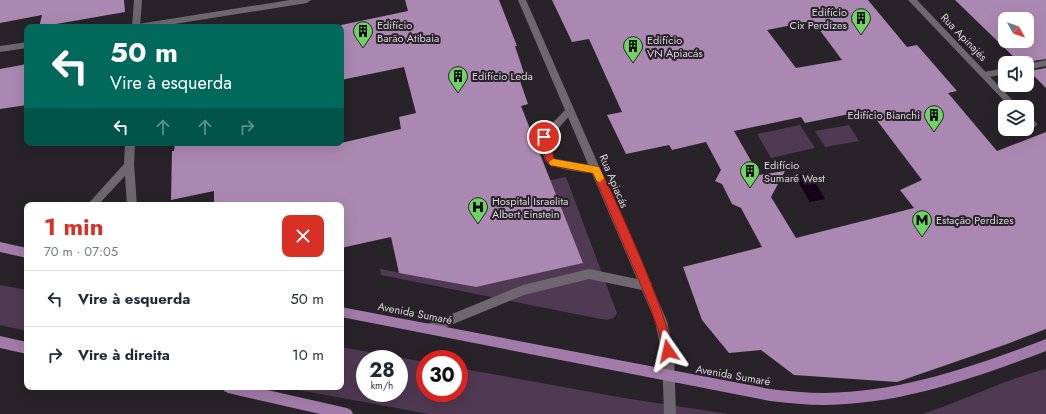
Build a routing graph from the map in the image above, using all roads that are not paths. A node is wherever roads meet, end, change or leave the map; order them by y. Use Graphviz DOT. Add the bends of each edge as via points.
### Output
graph roads {
  1 [pos="138,0"];
  2 [pos="307,0"];
  3 [pos="522,0"];
  4 [pos="912,0"];
  5 [pos="137,24"];
  6 [pos="156,24"];
  7 [pos="24,45"];
  8 [pos="0,49"];
  9 [pos="1046,63"];
  10 [pos="1034,66"];
  11 [pos="998,72"];
  12 [pos="984,75"];
  13 [pos="1008,100"];
  14 [pos="570,110"];
  15 [pos="130,146"];
  16 [pos="129,165"];
  17 [pos="596,170"];
  18 [pos="95,202"];
  19 [pos="132,202"];
  20 [pos="0,247"];
  21 [pos="24,252"];
  22 [pos="647,286"];
  23 [pos="344,313"];
  24 [pos="428,329"];
  25 [pos="0,342"];
  26 [pos="1046,345"];
  27 [pos="24,347"];
  28 [pos="670,377"];
  29 [pos="241,390"];
  30 [pos="347,414"];
  31 [pos="670,414"];
  1 -- 5 [label="street"];
  2 -- 6 [label="street"];
  3 -- 14 [label="street, Rua Apiacás"];
  4 -- 12 [label="street, Rua Apinajés"];
  7 -- 8 [label="street"];
  9 -- 10 [label="street"];
  11 -- 12 [label="street"];
  12 -- 13 [label="street, Rua Apinajés"];
  14 -- 17 [label="street, Rua Apiacás"];
  14 -- 17 [label="street" via="544,137 550,160 554,163"];
  15 -- 16 [label="street"];
  16 -- 18 [label="street"];
  16 -- 19 [label="street"];
  17 -- 22 [label="street, Rua Apiacás"];
  20 -- 21 [label="main road"];
  22 -- 24 [label="street" via="589,274 523,290"];
  22 -- 28 [label="street, Rua Apiacás" via="665,336"];
  23 -- 24 [label="main road, Avenida Sumaré"];
  24 -- 28 [label="main road, Avenida Sumaré"];
  25 -- 27 [label="main road"];
  26 -- 28 [label="main road, Avenida Sumaré" via="940,382 884,394 824,399 770,395"];
  28 -- 31 [label="street, Rua Apiacás"];
  29 -- 30 [label="main road"];
}
